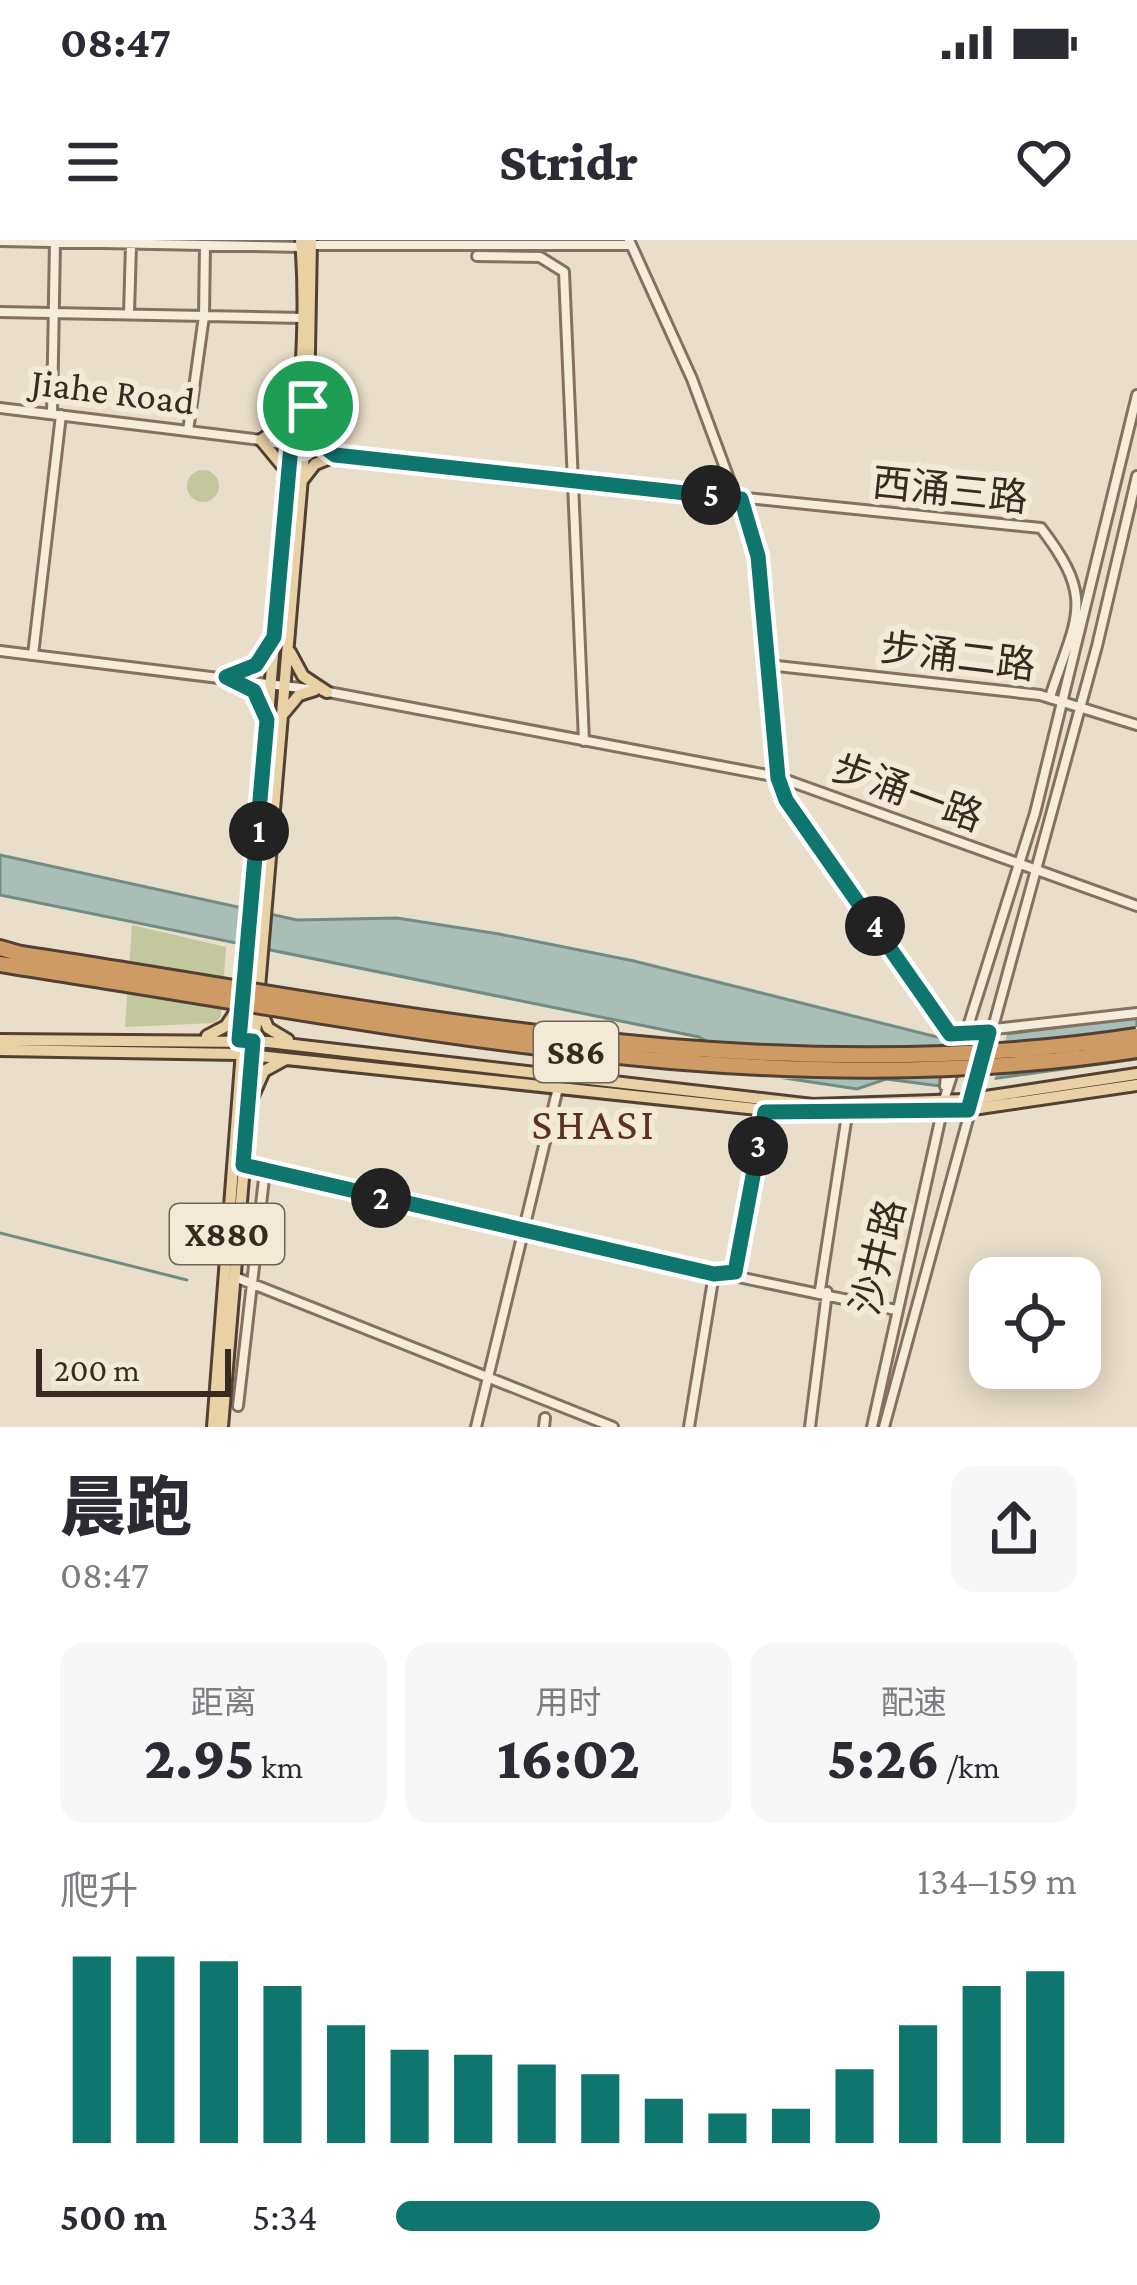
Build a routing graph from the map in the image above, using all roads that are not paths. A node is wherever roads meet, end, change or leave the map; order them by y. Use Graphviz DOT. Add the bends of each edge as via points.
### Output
graph roads {
  1 [pos="0,241"];
  2 [pos="56,242"];
  3 [pos="306,243"];
  4 [pos="629,243"];
  5 [pos="130,244"];
  6 [pos="206,245"];
  7 [pos="477,256"];
  8 [pos="0,312"];
  9 [pos="54,313"];
  10 [pos="129,315"];
  11 [pos="204,316"];
  12 [pos="304,318"];
  13 [pos="1137,394"];
  14 [pos="0,408"];
  15 [pos="302,408"];
  16 [pos="57,414"];
  17 [pos="188,430"];
  18 [pos="261,440"];
  19 [pos="297,447"];
  20 [pos="335,455"];
  21 [pos="1137,476"];
  22 [pos="574,478"];
  23 [pos="286,482"];
  24 [pos="300,483"];
  25 [pos="741,499"];
  26 [pos="274,637"];
  27 [pos="289,638"];
  28 [pos="0,651"];
  29 [pos="33,655"];
  30 [pos="768,664"];
  31 [pos="226,677"];
  32 [pos="270,683"];
  33 [pos="285,686"];
  34 [pos="321,691"];
  35 [pos="1050,697"];
  36 [pos="1062,700"];
  37 [pos="1080,706"];
  38 [pos="267,720"];
  39 [pos="282,722"];
  40 [pos="1137,725"];
  41 [pos="584,741"];
  42 [pos="778,778"];
  43 [pos="1019,864"];
  44 [pos="1036,870"];
  45 [pos="1137,906"];
  46 [pos="0,949"];
  47 [pos="20,960"];
  48 [pos="0,965"];
  49 [pos="244,996"];
  50 [pos="258,998"];
  51 [pos="1137,1013"];
  52 [pos="989,1032"];
  53 [pos="950,1034"];
  54 [pos="965,1034"];
  55 [pos="1137,1036"];
  56 [pos="0,1040"];
  57 [pos="197,1045"];
  58 [pos="308,1046"];
  59 [pos="246,1048"];
  60 [pos="0,1050"];
  61 [pos="1137,1050"];
  62 [pos="292,1059"];
  63 [pos="1137,1074"];
  64 [pos="1137,1085"];
  65 [pos="558,1088"];
  66 [pos="236,1100"];
  67 [pos="971,1100"];
  68 [pos="944,1102"];
  69 [pos="247,1112"];
  70 [pos="765,1112"];
  71 [pos="847,1115"];
  72 [pos="243,1165"];
  73 [pos="265,1170"];
  74 [pos="523,1232"];
  75 [pos="735,1272"];
  76 [pos="714,1274"];
  77 [pos="233,1277"];
  78 [pos="250,1281"];
  79 [pos="824,1291"];
  80 [pos="896,1310"];
  81 [pos="488,1378"];
  82 [pos="238,1406"];
  83 [pos="217,1427"];
  84 [pos="476,1427"];
  85 [pos="613,1427"];
  86 [pos="689,1427"];
  87 [pos="810,1427"];
  88 [pos="872,1427"];
  89 [pos="884,1427"];
  1 -- 2 [label="street"];
  2 -- 5 [label="street"];
  2 -- 9 [label="street"];
  3 -- 4 [label="street"];
  3 -- 6 [label="street"];
  3 -- 12 [label="main road"];
  3 -- 15 [label="main road"];
  4 -- 25 [label="street"];
  5 -- 6 [label="street"];
  5 -- 10 [label="street"];
  6 -- 11 [label="street"];
  7 -- 22 [label="street" via="540,257 564,272"];
  8 -- 9 [label="street"];
  9 -- 10 [label="street"];
  9 -- 16 [label="street"];
  10 -- 11 [label="street"];
  11 -- 12 [label="street"];
  11 -- 17 [label="street"];
  12 -- 15 [label="main road"];
  13 -- 36 [label="street"];
  14 -- 16 [label="street, Jiahe Road"];
  15 -- 18 [label="main road"];
  15 -- 19 [label="main road"];
  15 -- 20 [label="main road" via="318,442"];
  16 -- 17 [label="street, Jiahe Road"];
  16 -- 29 [label="street"];
  17 -- 18 [label="street, Jiahe Road"];
  18 -- 19 [label="street, Jiahe Road"];
  18 -- 23 [label="main road" via="278,454"];
  19 -- 20 [label="street, Jiahe Road"];
  19 -- 23 [label="main road"];
  19 -- 24 [label="main road"];
  20 -- 22 [label="street, Jiahe Road"];
  20 -- 24 [label="main road"];
  21 -- 37 [label="street"];
  22 -- 25 [label="street, Jiahe Road"];
  22 -- 41 [label="street"];
  23 -- 26 [label="main road"];
  24 -- 27 [label="main road"];
  25 -- 30 [label="street" via="758,556"];
  25 -- 35 [label="street, 西涌三路" via="1041,528 1070,566 1081,599"];
  26 -- 31 [label="main road" via="256,665"];
  26 -- 32 [label="main road"];
  27 -- 33 [label="main road"];
  27 -- 34 [label="main road" via="298,670"];
  28 -- 29 [label="street, 步涌一路"];
  29 -- 31 [label="street, 步涌一路"];
  30 -- 35 [label="street, 步涌二路"];
  30 -- 42 [label="street"];
  31 -- 32 [label="street, 步涌一路"];
  31 -- 38 [label="main road" via="254,691"];
  32 -- 33 [label="street, 步涌一路"];
  32 -- 38 [label="main road"];
  33 -- 34 [label="street, 步涌一路"];
  33 -- 39 [label="main road"];
  34 -- 39 [label="main road" via="294,699"];
  34 -- 41 [label="street, 步涌一路"];
  35 -- 36 [label="street, 步涌二路"];
  36 -- 37 [label="street, 步涌二路"];
  36 -- 43 [label="street"];
  37 -- 40 [label="street, 步涌二路"];
  37 -- 44 [label="street"];
  38 -- 49 [label="main road"];
  39 -- 50 [label="main road"];
  41 -- 42 [label="street, 步涌一路"];
  42 -- 43 [label="street, 步涌一路"];
  42 -- 53 [label="street"];
  43 -- 44 [label="street, 步涌一路"];
  43 -- 54 [label="street"];
  44 -- 45 [label="street, 步涌一路"];
  44 -- 52 [label="street"];
  46 -- 47 [label="highway"];
  47 -- 48 [label="highway"];
  47 -- 55 [label="highway, S86, bridge" via="712,1054 916,1057"];
  47 -- 61 [label="highway, S86, bridge" via="691,1066 917,1071"];
  49 -- 57 [label="main road" via="226,1026"];
  49 -- 59 [label="main road"];
  50 -- 58 [label="main road" via="268,1028"];
  50 -- 59 [label="main road"];
  51 -- 52 [label="street"];
  52 -- 54 [label="street"];
  52 -- 67 [label="street, bridge"];
  53 -- 54 [label="street"];
  53 -- 68 [label="street, bridge"];
  54 -- 68 [label="street, bridge"];
  56 -- 57 [label="main road"];
  57 -- 59 [label="main road"];
  57 -- 60 [label="main road"];
  57 -- 66 [label="main road" via="226,1064"];
  58 -- 59 [label="main road"];
  58 -- 68 [label="main road" via="775,1103"];
  59 -- 62 [label="main road"];
  59 -- 66 [label="main road, X880"];
  59 -- 69 [label="main road, X880"];
  62 -- 65 [label="main road"];
  62 -- 69 [label="main road" via="264,1071"];
  63 -- 67 [label="main road"];
  64 -- 67 [label="main road"];
  65 -- 70 [label="main road"];
  65 -- 74 [label="street"];
  66 -- 83 [label="main road, X880"];
  67 -- 68 [label="main road"];
  67 -- 89 [label="street"];
  68 -- 71 [label="main road"];
  68 -- 80 [label="street, 沙井路"];
  69 -- 72 [label="main road, X880"];
  70 -- 71 [label="main road"];
  70 -- 75 [label="street"];
  71 -- 79 [label="street"];
  72 -- 73 [label="street"];
  72 -- 77 [label="main road, X880"];
  73 -- 74 [label="street"];
  73 -- 78 [label="street"];
  74 -- 76 [label="street"];
  74 -- 81 [label="street"];
  75 -- 76 [label="street"];
  75 -- 79 [label="street"];
  76 -- 86 [label="street"];
  77 -- 78 [label="street"];
  77 -- 83 [label="main road, X880"];
  78 -- 81 [label="street"];
  78 -- 82 [label="street"];
  79 -- 80 [label="street"];
  79 -- 87 [label="street"];
  80 -- 88 [label="street, 沙井路"];
  81 -- 84 [label="street"];
  81 -- 85 [label="street"];
}
